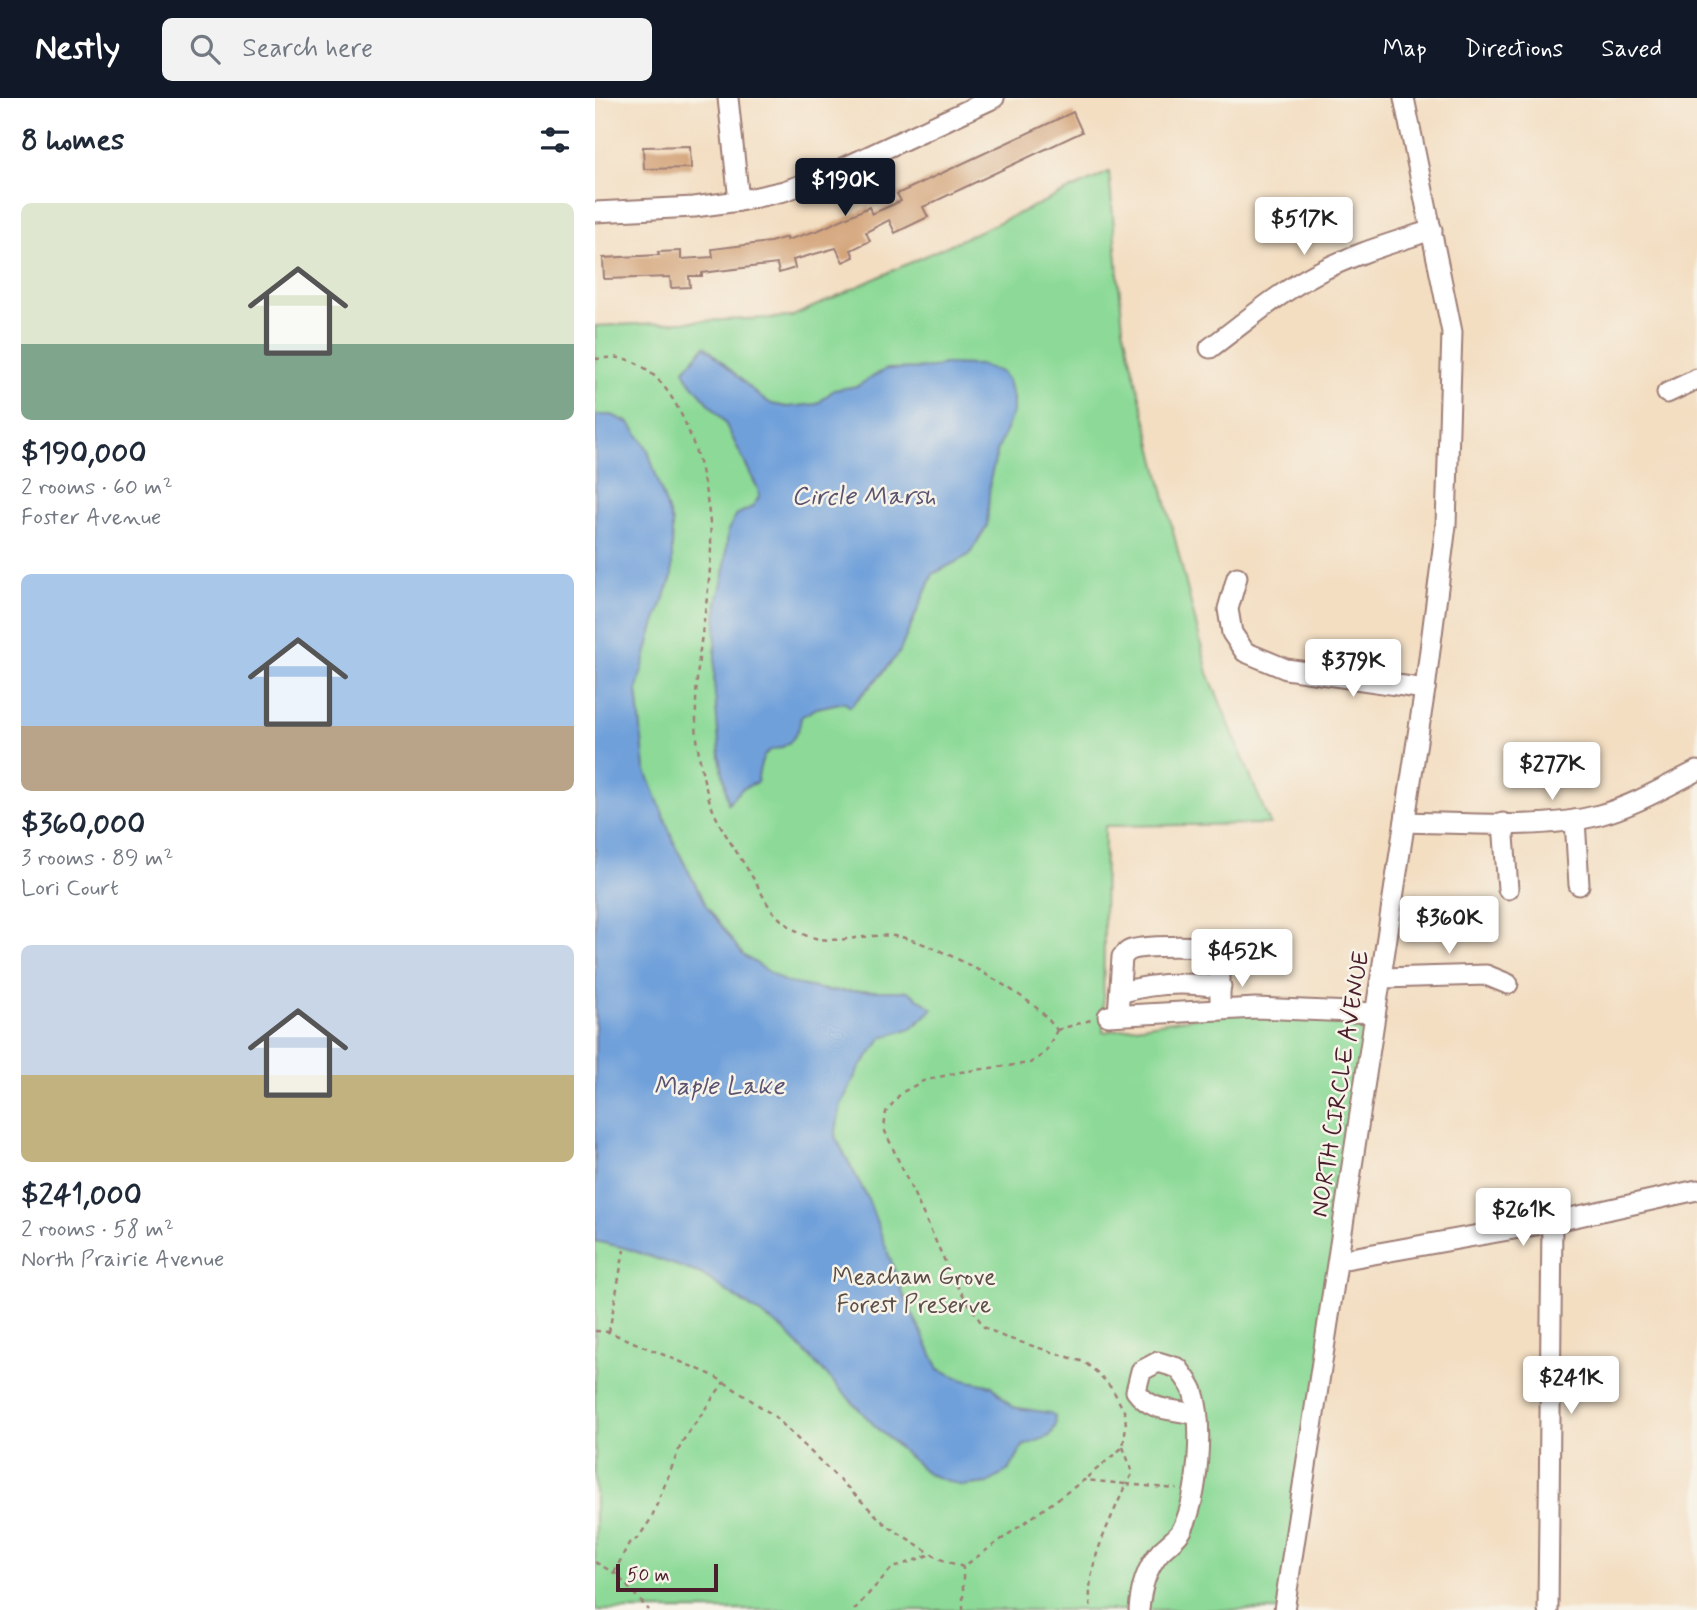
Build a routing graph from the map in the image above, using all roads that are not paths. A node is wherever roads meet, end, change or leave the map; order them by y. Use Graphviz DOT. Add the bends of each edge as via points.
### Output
graph roads {
  1 [pos="728,98"];
  2 [pos="994,98"];
  3 [pos="1404,98"];
  4 [pos="951,107"];
  5 [pos="739,201"];
  6 [pos="595,212"];
  7 [pos="1432,230"];
  8 [pos="1209,348"];
  9 [pos="1697,379"];
  10 [pos="1667,393"];
  11 [pos="1237,577"];
  12 [pos="1425,690"];
  13 [pos="1697,771"];
  14 [pos="1575,820"];
  15 [pos="1405,822"];
  16 [pos="1503,823"];
  17 [pos="1580,885"];
  18 [pos="1508,889"];
  19 [pos="1382,978"];
  20 [pos="1508,984"];
  21 [pos="1221,987"];
  22 [pos="1120,993"];
  23 [pos="1220,1010"];
  24 [pos="1375,1013"];
  25 [pos="1697,1190"];
  26 [pos="1552,1222"];
  27 [pos="1340,1260"];
  28 [pos="1196,1415"];
  29 [pos="1139,1610"];
  30 [pos="1285,1610"];
  31 [pos="1548,1610"];
  1 -- 5 [label="street"];
  2 -- 4 [label="street"];
  3 -- 7 [label="street, NORTH CIRCLE AVENUE"];
  4 -- 5 [label="street" via="824,177"];
  5 -- 6 [label="street"];
  7 -- 8 [label="street" via="1376,247 1313,275"];
  7 -- 12 [label="street, NORTH CIRCLE AVENUE" via="1452,332 1446,526"];
  9 -- 10 [label="street"];
  11 -- 12 [label="street" via="1228,609 1232,634 1245,652 1286,669"];
  12 -- 15 [label="street, NORTH CIRCLE AVENUE"];
  13 -- 14 [label="street" via="1634,802"];
  14 -- 16 [label="street"];
  14 -- 17 [label="street"];
  15 -- 16 [label="street"];
  15 -- 19 [label="street, NORTH CIRCLE AVENUE"];
  16 -- 18 [label="street"];
  19 -- 20 [label="street" via="1486,975"];
  19 -- 24 [label="street, NORTH CIRCLE AVENUE"];
  21 -- 22 [label="street" via="1171,984"];
  21 -- 22 [label="street" via="1216,948 1131,950 1122,957"];
  21 -- 23 [label="street"];
  22 -- 23 [label="street" via="1113,1016"];
  23 -- 24 [label="street"];
  24 -- 27 [label="street, NORTH CIRCLE AVENUE"];
  25 -- 26 [label="street"];
  26 -- 27 [label="street"];
  26 -- 31 [label="street"];
  27 -- 30 [label="street, NORTH CIRCLE AVENUE"];
  28 -- 29 [label="street" via="1199,1458 1190,1507 1182,1531 1159,1553 1141,1585"];
}
